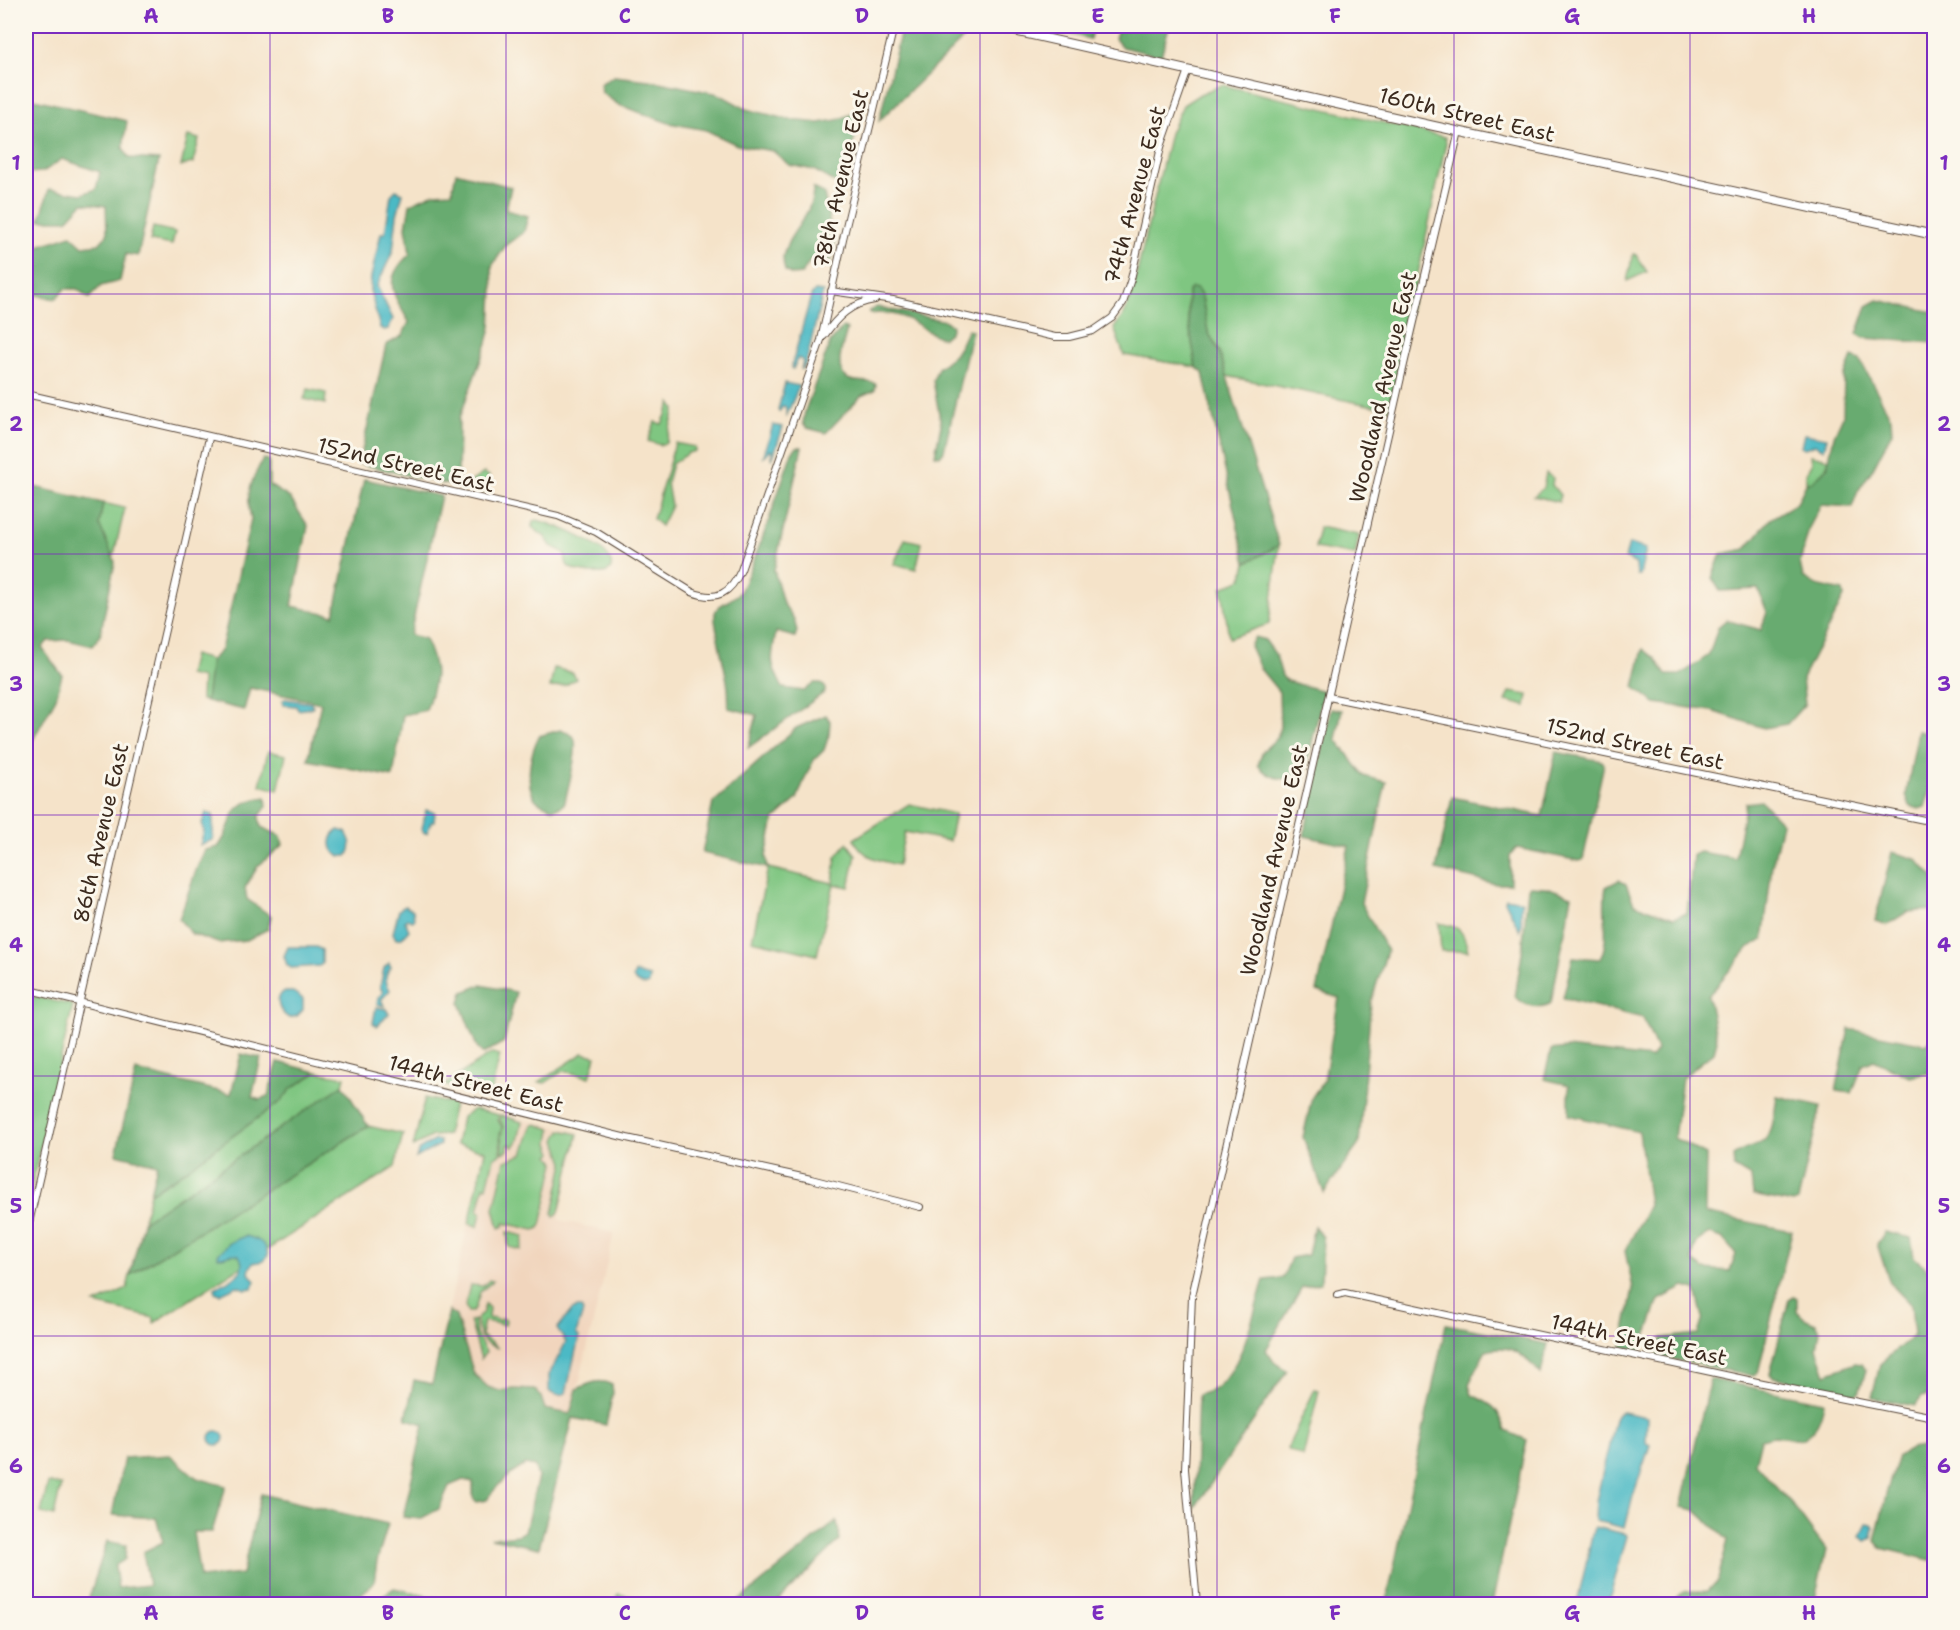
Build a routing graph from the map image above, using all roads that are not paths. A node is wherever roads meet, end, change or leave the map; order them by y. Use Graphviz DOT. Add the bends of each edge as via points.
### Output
graph roads {
  1 [pos="894,26"];
  2 [pos="992,26"];
  3 [pos="1188,70"];
  4 [pos="1459,131"];
  5 [pos="1935,235"];
  6 [pos="831,291"];
  7 [pos="887,299"];
  8 [pos="821,340"];
  9 [pos="26,394"];
  10 [pos="209,438"];
  11 [pos="745,560"];
  12 [pos="1329,697"];
  13 [pos="1935,822"];
  14 [pos="26,989"];
  15 [pos="79,1001"];
  16 [pos="920,1207"];
  17 [pos="26,1236"];
  18 [pos="1337,1295"];
  19 [pos="1935,1417"];
  20 [pos="1197,1605"];
  1 -- 6 [label="street, 78th Avenue East"];
  2 -- 3 [label="main road, 160th Street East"];
  3 -- 4 [label="main road, 160th Street East"];
  3 -- 7 [label="street, 74th Avenue East" via="1161,147 1128,292 1105,324 1078,336 1055,337"];
  4 -- 5 [label="main road, 160th Street East"];
  4 -- 12 [label="street, Woodland Avenue East"];
  6 -- 7 [label="street"];
  6 -- 8 [label="street, 78th Avenue East"];
  7 -- 8 [label="street, 78th Avenue East" via="851,307"];
  8 -- 11 [label="street, 78th Avenue East"];
  9 -- 10 [label="street, 152nd Street East"];
  10 -- 11 [label="street, 152nd Street East" via="558,516 596,532 701,596 727,591"];
  10 -- 15 [label="street, 86th Avenue East"];
  12 -- 13 [label="street, 152nd Street East"];
  12 -- 20 [label="street, Woodland Avenue East" via="1192,1296 1185,1468"];
  14 -- 15 [label="street, 144th Street East"];
  15 -- 16 [label="street, 144th Street East"];
  15 -- 17 [label="street, 86th Avenue East"];
  18 -- 19 [label="street, 144th Street East" via="1345,1293"];
}
